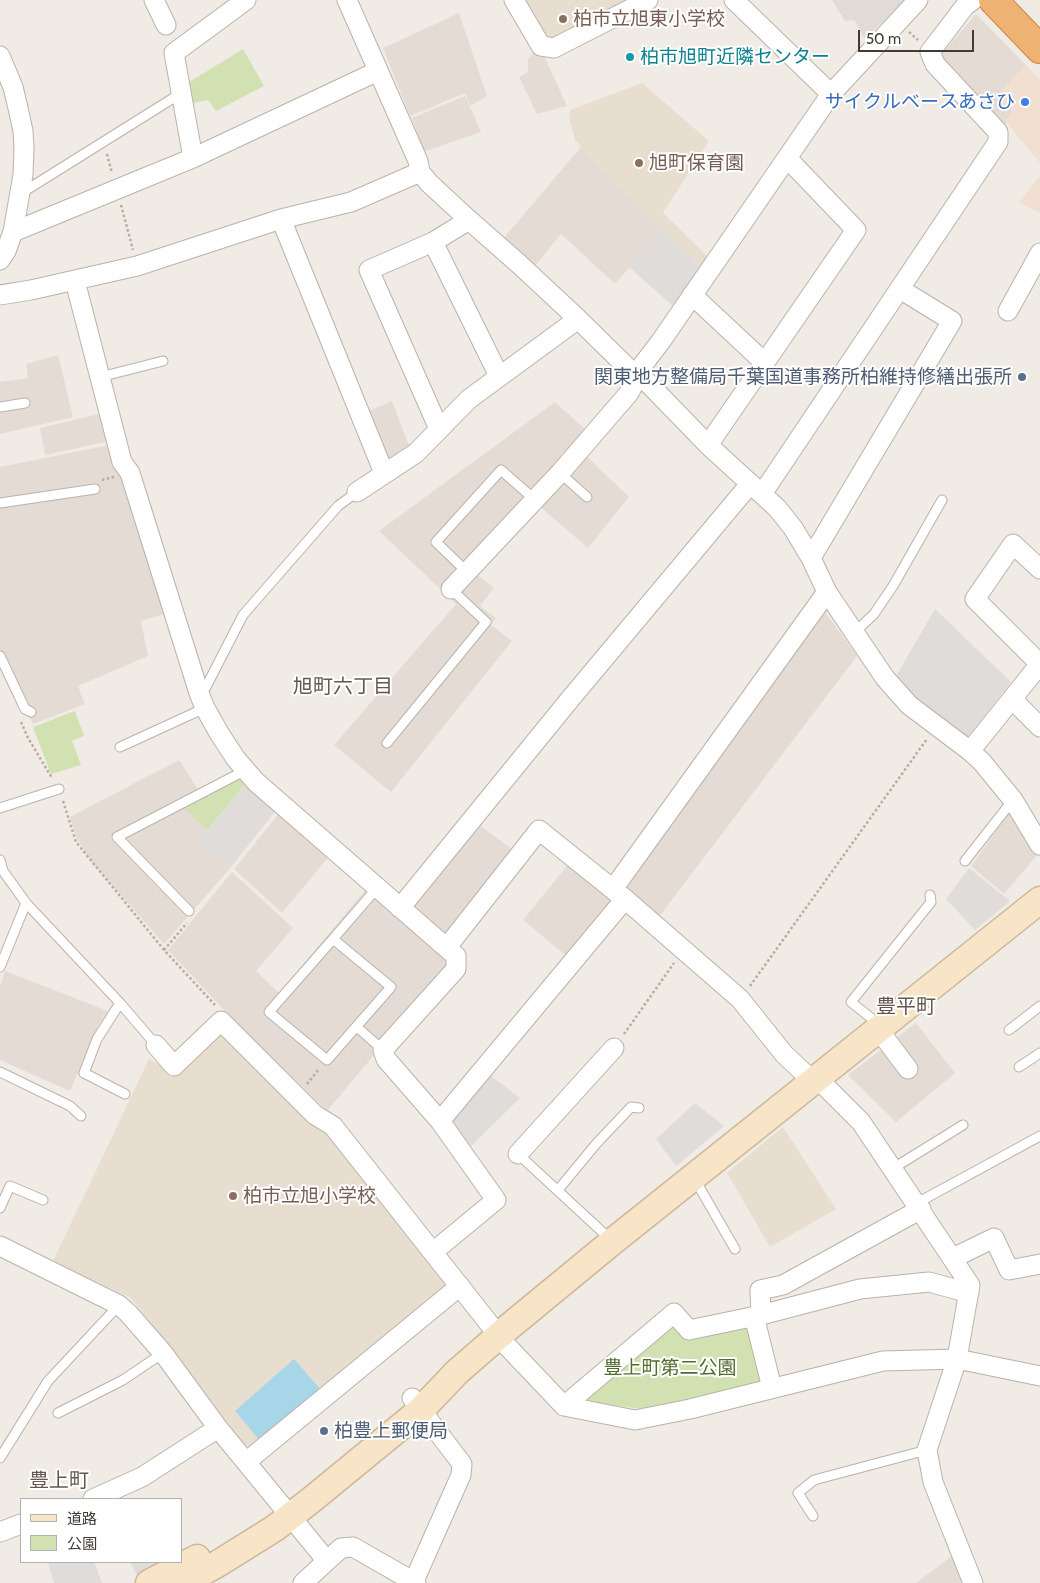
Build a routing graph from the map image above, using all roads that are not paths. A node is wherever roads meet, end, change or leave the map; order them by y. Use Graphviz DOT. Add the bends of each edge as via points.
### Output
graph roads {
  1 [pos="154,0"];
  2 [pos="246,0"];
  3 [pos="514,0"];
  4 [pos="648,0"];
  5 [pos="734,0"];
  6 [pos="918,0"];
  7 [pos="973,0"];
  8 [pos="993,0"];
  9 [pos="353,2"];
  10 [pos="166,25"];
  11 [pos="1040,49"];
  12 [pos="0,56"];
  13 [pos="378,71"];
  14 [pos="183,92"];
  15 [pos="831,94"];
  16 [pos="193,158"];
  17 [pos="787,158"];
  18 [pos="420,172"];
  19 [pos="20,194"];
  20 [pos="281,219"];
  21 [pos="469,220"];
  22 [pos="13,232"];
  23 [pos="433,242"];
  24 [pos="1040,253"];
  25 [pos="0,260"];
  26 [pos="75,281"];
  27 [pos="900,289"];
  28 [pos="0,295"];
  29 [pos="692,295"];
  30 [pos="1008,311"];
  31 [pos="578,320"];
  32 [pos="163,361"];
  33 [pos="765,363"];
  34 [pos="499,376"];
  35 [pos="635,376"];
  36 [pos="100,377"];
  37 [pos="25,403"];
  38 [pos="0,407"];
  39 [pos="439,429"];
  40 [pos="708,445"];
  41 [pos="384,473"];
  42 [pos="560,473"];
  43 [pos="95,489"];
  44 [pos="756,489"];
  45 [pos="357,492"];
  46 [pos="587,497"];
  47 [pos="534,499"];
  48 [pos="942,500"];
  49 [pos="0,503"];
  50 [pos="811,558"];
  51 [pos="1040,569"];
  52 [pos="467,572"];
  53 [pos="451,589"];
  54 [pos="827,592"];
  55 [pos="855,632"];
  56 [pos="0,656"];
  57 [pos="1040,664"];
  58 [pos="1012,699"];
  59 [pos="202,701"];
  60 [pos="31,712"];
  61 [pos="1040,727"];
  62 [pos="387,743"];
  63 [pos="120,747"];
  64 [pos="970,751"];
  65 [pos="246,770"];
  66 [pos="59,788"];
  67 [pos="1013,800"];
  68 [pos="0,808"];
  69 [pos="1040,845"];
  70 [pos="0,860"];
  71 [pos="966,861"];
  72 [pos="377,888"];
  73 [pos="619,894"];
  74 [pos="930,895"];
  75 [pos="1040,900"];
  76 [pos="26,903"];
  77 [pos="400,908"];
  78 [pos="189,911"];
  79 [pos="333,939"];
  80 [pos="447,947"];
  81 [pos="0,967"];
  82 [pos="120,1003"];
  83 [pos="1038,1011"];
  84 [pos="357,1027"];
  85 [pos="878,1029"];
  86 [pos="1009,1030"];
  87 [pos="156,1045"];
  88 [pos="614,1048"];
  89 [pos="384,1050"];
  90 [pos="1040,1053"];
  91 [pos="1020,1067"];
  92 [pos="908,1069"];
  93 [pos="0,1072"];
  94 [pos="816,1079"];
  95 [pos="125,1094"];
  96 [pos="638,1108"];
  97 [pos="81,1116"];
  98 [pos="440,1121"];
  99 [pos="963,1125"];
  100 [pos="1040,1136"];
  101 [pos="518,1154"];
  102 [pos="892,1169"];
  103 [pos="694,1177"];
  104 [pos="558,1190"];
  105 [pos="44,1200"];
  106 [pos="919,1206"];
  107 [pos="0,1208"];
  108 [pos="612,1242"];
  109 [pos="0,1246"];
  110 [pos="735,1249"];
  111 [pos="433,1252"];
  112 [pos="953,1258"];
  113 [pos="1040,1264"];
  114 [pos="460,1286"];
  115 [pos="969,1293"];
  116 [pos="119,1305"];
  117 [pos="758,1316"];
  118 [pos="499,1336"];
  119 [pos="163,1353"];
  120 [pos="957,1359"];
  121 [pos="1040,1376"];
  122 [pos="772,1388"];
  123 [pos="417,1404"];
  124 [pos="564,1406"];
  125 [pos="58,1413"];
  126 [pos="218,1428"];
  127 [pos="927,1450"];
  128 [pos="0,1458"];
  129 [pos="246,1462"];
  130 [pos="95,1498"];
  131 [pos="286,1510"];
  132 [pos="813,1516"];
  133 [pos="20,1524"];
  134 [pos="0,1532"];
  135 [pos="327,1561"];
  136 [pos="415,1582"];
  137 [pos="149,1583"];
  138 [pos="183,1583"];
  139 [pos="303,1583"];
  140 [pos="973,1583"];
  1 -- 10 [label="street"];
  2 -- 14 [label="street" via="174,53"];
  3 -- 4 [label="street" via="541,46 554,48"];
  5 -- 15 [label="street"];
  6 -- 15 [label="street"];
  7 -- 27 [label="street" via="930,52 935,64 998,132 998,142"];
  8 -- 11 [label="highway"];
  9 -- 13 [label="street"];
  12 -- 19 [label="street" via="13,87 23,131"];
  13 -- 16 [label="street"];
  13 -- 18 [label="street"];
  14 -- 16 [label="street"];
  14 -- 19 [label="lane"];
  15 -- 17 [label="street"];
  16 -- 22 [label="street"];
  17 -- 29 [label="street"];
  17 -- 33 [label="street" via="856,230"];
  18 -- 20 [label="street" via="351,202"];
  18 -- 21 [label="street"];
  19 -- 22 [label="street"];
  20 -- 26 [label="street" via="137,266"];
  20 -- 41 [label="street"];
  21 -- 23 [label="street"];
  21 -- 31 [label="street"];
  22 -- 25 [label="street"];
  23 -- 34 [label="street"];
  23 -- 39 [label="street" via="369,270"];
  24 -- 30 [label="street"];
  26 -- 28 [label="street"];
  26 -- 36 [label="street"];
  27 -- 44 [label="street"];
  27 -- 50 [label="street" via="952,321"];
  29 -- 33 [label="street"];
  29 -- 35 [label="street"];
  31 -- 34 [label="street"];
  31 -- 35 [label="street"];
  32 -- 36 [label="lane"];
  33 -- 40 [label="street"];
  34 -- 39 [label="street" via="469,399"];
  35 -- 40 [label="street" via="645,380"];
  35 -- 42 [label="street" via="629,394"];
  36 -- 59 [label="street" via="122,462 130,473"];
  37 -- 38 [label="lane"];
  39 -- 41 [label="street" via="416,453"];
  40 -- 44 [label="street"];
  41 -- 45 [label="street"];
  42 -- 46 [label="lane"];
  42 -- 47 [label="street"];
  43 -- 49 [label="lane"];
  44 -- 50 [label="street" via="793,528"];
  44 -- 77 [label="street" via="571,698"];
  45 -- 59 [label="lane" via="338,506 243,615"];
  47 -- 52 [label="street"];
  47 -- 52 [label="lane" via="501,470 436,542"];
  48 -- 55 [label="lane" via="893,586 874,614"];
  50 -- 54 [label="street"];
  51 -- 57 [label="street" via="1013,544 975,599"];
  52 -- 53 [label="street"];
  53 -- 62 [label="lane" via="486,622"];
  54 -- 55 [label="street"];
  54 -- 73 [label="street"];
  55 -- 64 [label="street" via="909,705"];
  56 -- 60 [label="lane" via="25,709"];
  57 -- 58 [label="street"];
  58 -- 61 [label="street"];
  58 -- 64 [label="street"];
  59 -- 63 [label="lane"];
  59 -- 65 [label="street"];
  64 -- 67 [label="street"];
  65 -- 72 [label="street"];
  65 -- 78 [label="lane" via="117,837"];
  66 -- 68 [label="lane"];
  67 -- 69 [label="street"];
  67 -- 71 [label="lane"];
  70 -- 76 [label="lane" via="3,871"];
  72 -- 77 [label="street"];
  72 -- 79 [label="lane"];
  73 -- 80 [label="street" via="539,830"];
  73 -- 94 [label="street" via="740,1000 784,1054"];
  73 -- 98 [label="street"];
  74 -- 85 [label="lane" via="931,902 851,1002 871,1018"];
  75 -- 85 [label="street"];
  76 -- 81 [label="lane"];
  76 -- 82 [label="lane"];
  77 -- 80 [label="street"];
  79 -- 84 [label="lane" via="391,987"];
  79 -- 84 [label="lane" via="269,1012 326,1060"];
  80 -- 89 [label="street" via="456,956 456,969"];
  82 -- 87 [label="lane"];
  82 -- 95 [label="lane" via="97,1039 84,1073"];
  83 -- 86 [label="lane"];
  84 -- 89 [label="lane"];
  85 -- 92 [label="street"];
  85 -- 94 [label="street"];
  87 -- 111 [label="street" via="174,1066 221,1021 315,1115 333,1126"];
  88 -- 101 [label="street"];
  89 -- 98 [label="street" via="386,1059"];
  90 -- 91 [label="lane"];
  93 -- 97 [label="lane" via="70,1106"];
  94 -- 102 [label="street" via="861,1122"];
  94 -- 103 [label="street"];
  96 -- 104 [label="lane" via="631,1107"];
  98 -- 111 [label="street" via="496,1200"];
  99 -- 102 [label="lane"];
  100 -- 106 [label="lane"];
  101 -- 104 [label="lane"];
  102 -- 106 [label="street"];
  103 -- 108 [label="street"];
  103 -- 110 [label="lane"];
  104 -- 108 [label="lane"];
  105 -- 107 [label="lane" via="10,1186"];
  106 -- 112 [label="street"];
  106 -- 117 [label="street" via="783,1285 760,1290"];
  108 -- 118 [label="street"];
  109 -- 116 [label="street"];
  111 -- 114 [label="street"];
  112 -- 113 [label="street" via="994,1238 1008,1270"];
  112 -- 115 [label="street" via="970,1284"];
  114 -- 118 [label="street"];
  114 -- 129 [label="street"];
  115 -- 117 [label="street" via="929,1282 860,1289"];
  115 -- 120 [label="street"];
  116 -- 119 [label="street"];
  116 -- 128 [label="lane" via="48,1381"];
  117 -- 122 [label="street"];
  117 -- 124 [label="street" via="689,1330 674,1313"];
  118 -- 123 [label="street"];
  118 -- 124 [label="street"];
  119 -- 125 [label="lane" via="123,1380"];
  119 -- 126 [label="street"];
  120 -- 121 [label="street"];
  120 -- 122 [label="street" via="883,1362"];
  120 -- 127 [label="street"];
  122 -- 124 [label="street" via="635,1420"];
  123 -- 131 [label="street"];
  123 -- 136 [label="street" via="462,1464 461,1475"];
  126 -- 129 [label="street"];
  126 -- 130 [label="street" via="142,1477"];
  127 -- 132 [label="lane" via="814,1480 798,1493"];
  127 -- 140 [label="street" via="933,1482"];
  129 -- 131 [label="street"];
  131 -- 135 [label="street"];
  131 -- 137 [label="street"];
  131 -- 138 [label="street" via="274,1528"];
  133 -- 134 [label="street"];
  135 -- 136 [label="street" via="341,1548 353,1547"];
  135 -- 139 [label="street"];
}
